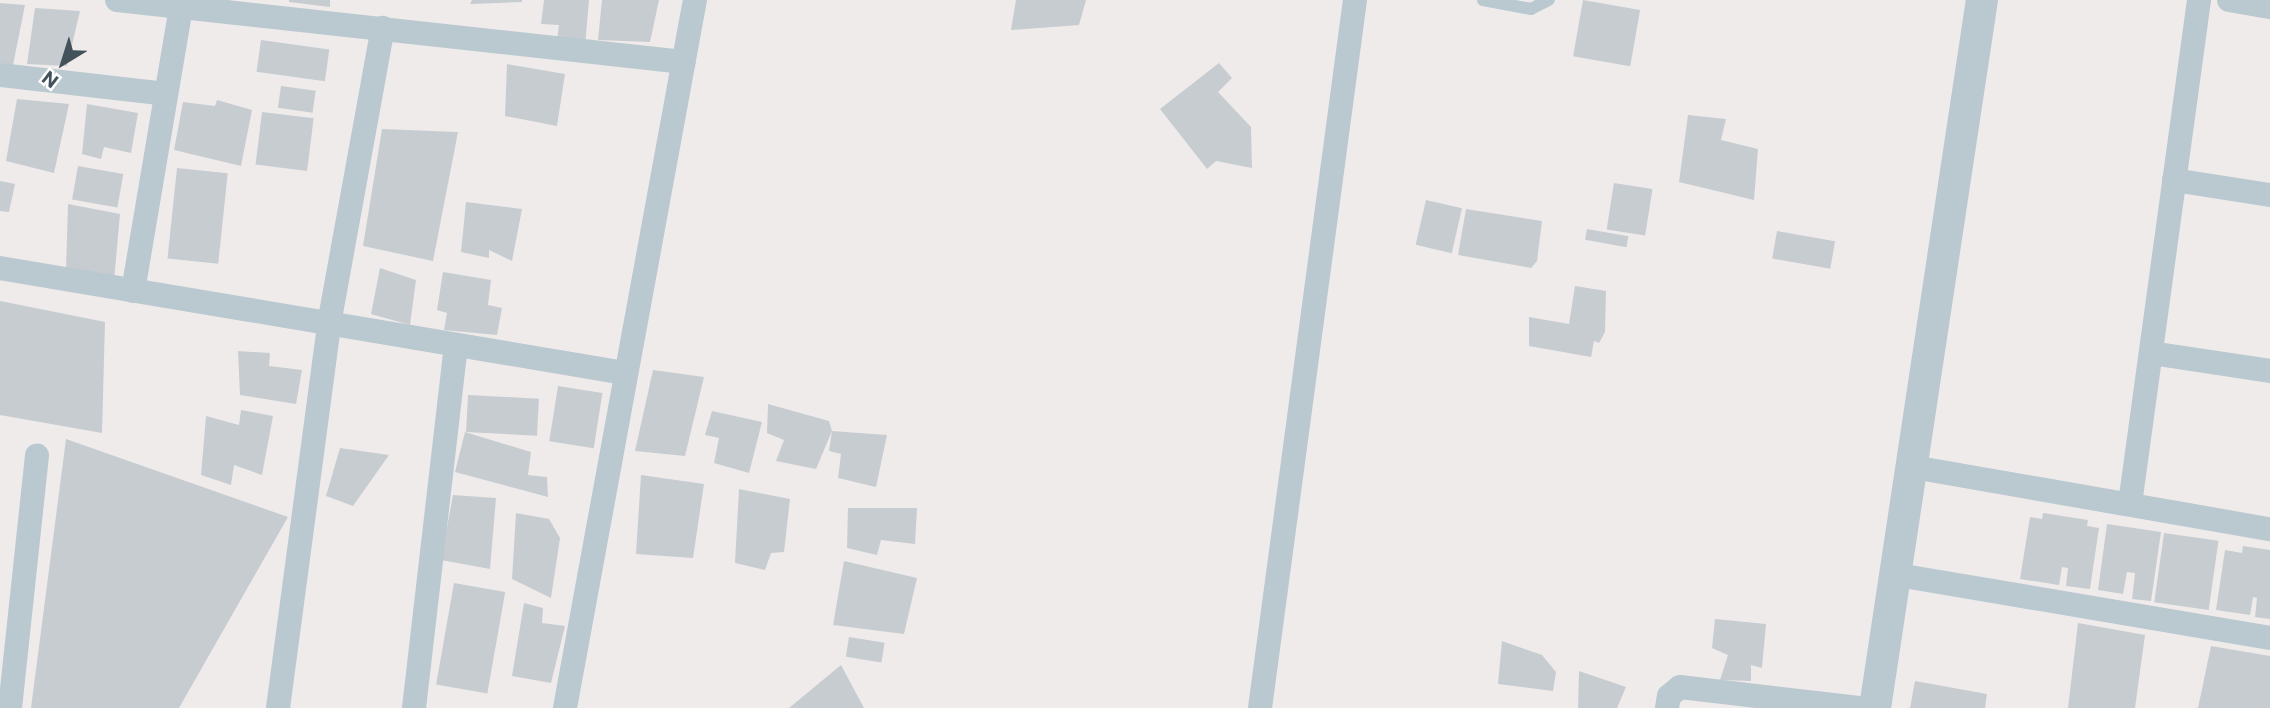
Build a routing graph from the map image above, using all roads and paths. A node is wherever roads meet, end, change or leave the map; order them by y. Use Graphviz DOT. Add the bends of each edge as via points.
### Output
graph roads {
  1 [pos="695,0"];
  2 [pos="1355,0"];
  3 [pos="1483,0"];
  4 [pos="1549,0"];
  5 [pos="1982,0"];
  6 [pos="2199,0"];
  7 [pos="2229,0"];
  8 [pos="125,1"];
  9 [pos="239,5"];
  10 [pos="181,7"];
  11 [pos="2270,7"];
  12 [pos="383,28"];
  13 [pos="684,62"];
  14 [pos="0,75"];
  15 [pos="166,94"];
  16 [pos="2174,180"];
  17 [pos="2270,195"];
  18 [pos="0,268"];
  19 [pos="133,291"];
  20 [pos="329,324"];
  21 [pos="456,345"];
  22 [pos="2151,353"];
  23 [pos="2270,371"];
  24 [pos="625,373"];
  25 [pos="37,455"];
  26 [pos="1913,467"];
  27 [pos="2130,504"];
  28 [pos="2270,529"];
  29 [pos="1898,575"];
  30 [pos="2270,638"];
  31 [pos="10,708"];
  32 [pos="278,708"];
  33 [pos="414,708"];
  34 [pos="565,708"];
  35 [pos="1261,708"];
  36 [pos="1667,708"];
  37 [pos="1859,708"];
  38 [pos="1875,708"];
  1 -- 13 [label="street"];
  2 -- 35 [label="street"];
  3 -- 4 [label="lane" via="1531,9"];
  5 -- 26 [label="street"];
  6 -- 16 [label="street"];
  7 -- 11 [label="street"];
  8 -- 10 [label="street"];
  9 -- 10 [label="street"];
  9 -- 12 [label="street"];
  10 -- 15 [label="street"];
  12 -- 13 [label="street"];
  12 -- 20 [label="street"];
  13 -- 24 [label="street"];
  14 -- 15 [label="street"];
  15 -- 19 [label="street"];
  16 -- 17 [label="street"];
  16 -- 22 [label="street"];
  18 -- 19 [label="street"];
  19 -- 20 [label="street"];
  20 -- 21 [label="street"];
  20 -- 32 [label="street"];
  21 -- 24 [label="street"];
  21 -- 33 [label="street"];
  22 -- 23 [label="street"];
  22 -- 27 [label="street"];
  24 -- 34 [label="street"];
  25 -- 31 [label="street"];
  26 -- 27 [label="street"];
  26 -- 29 [label="street"];
  27 -- 28 [label="street"];
  29 -- 30 [label="street"];
  29 -- 38 [label="street"];
  36 -- 37 [label="street" via="1669,696 1680,687"];
}
